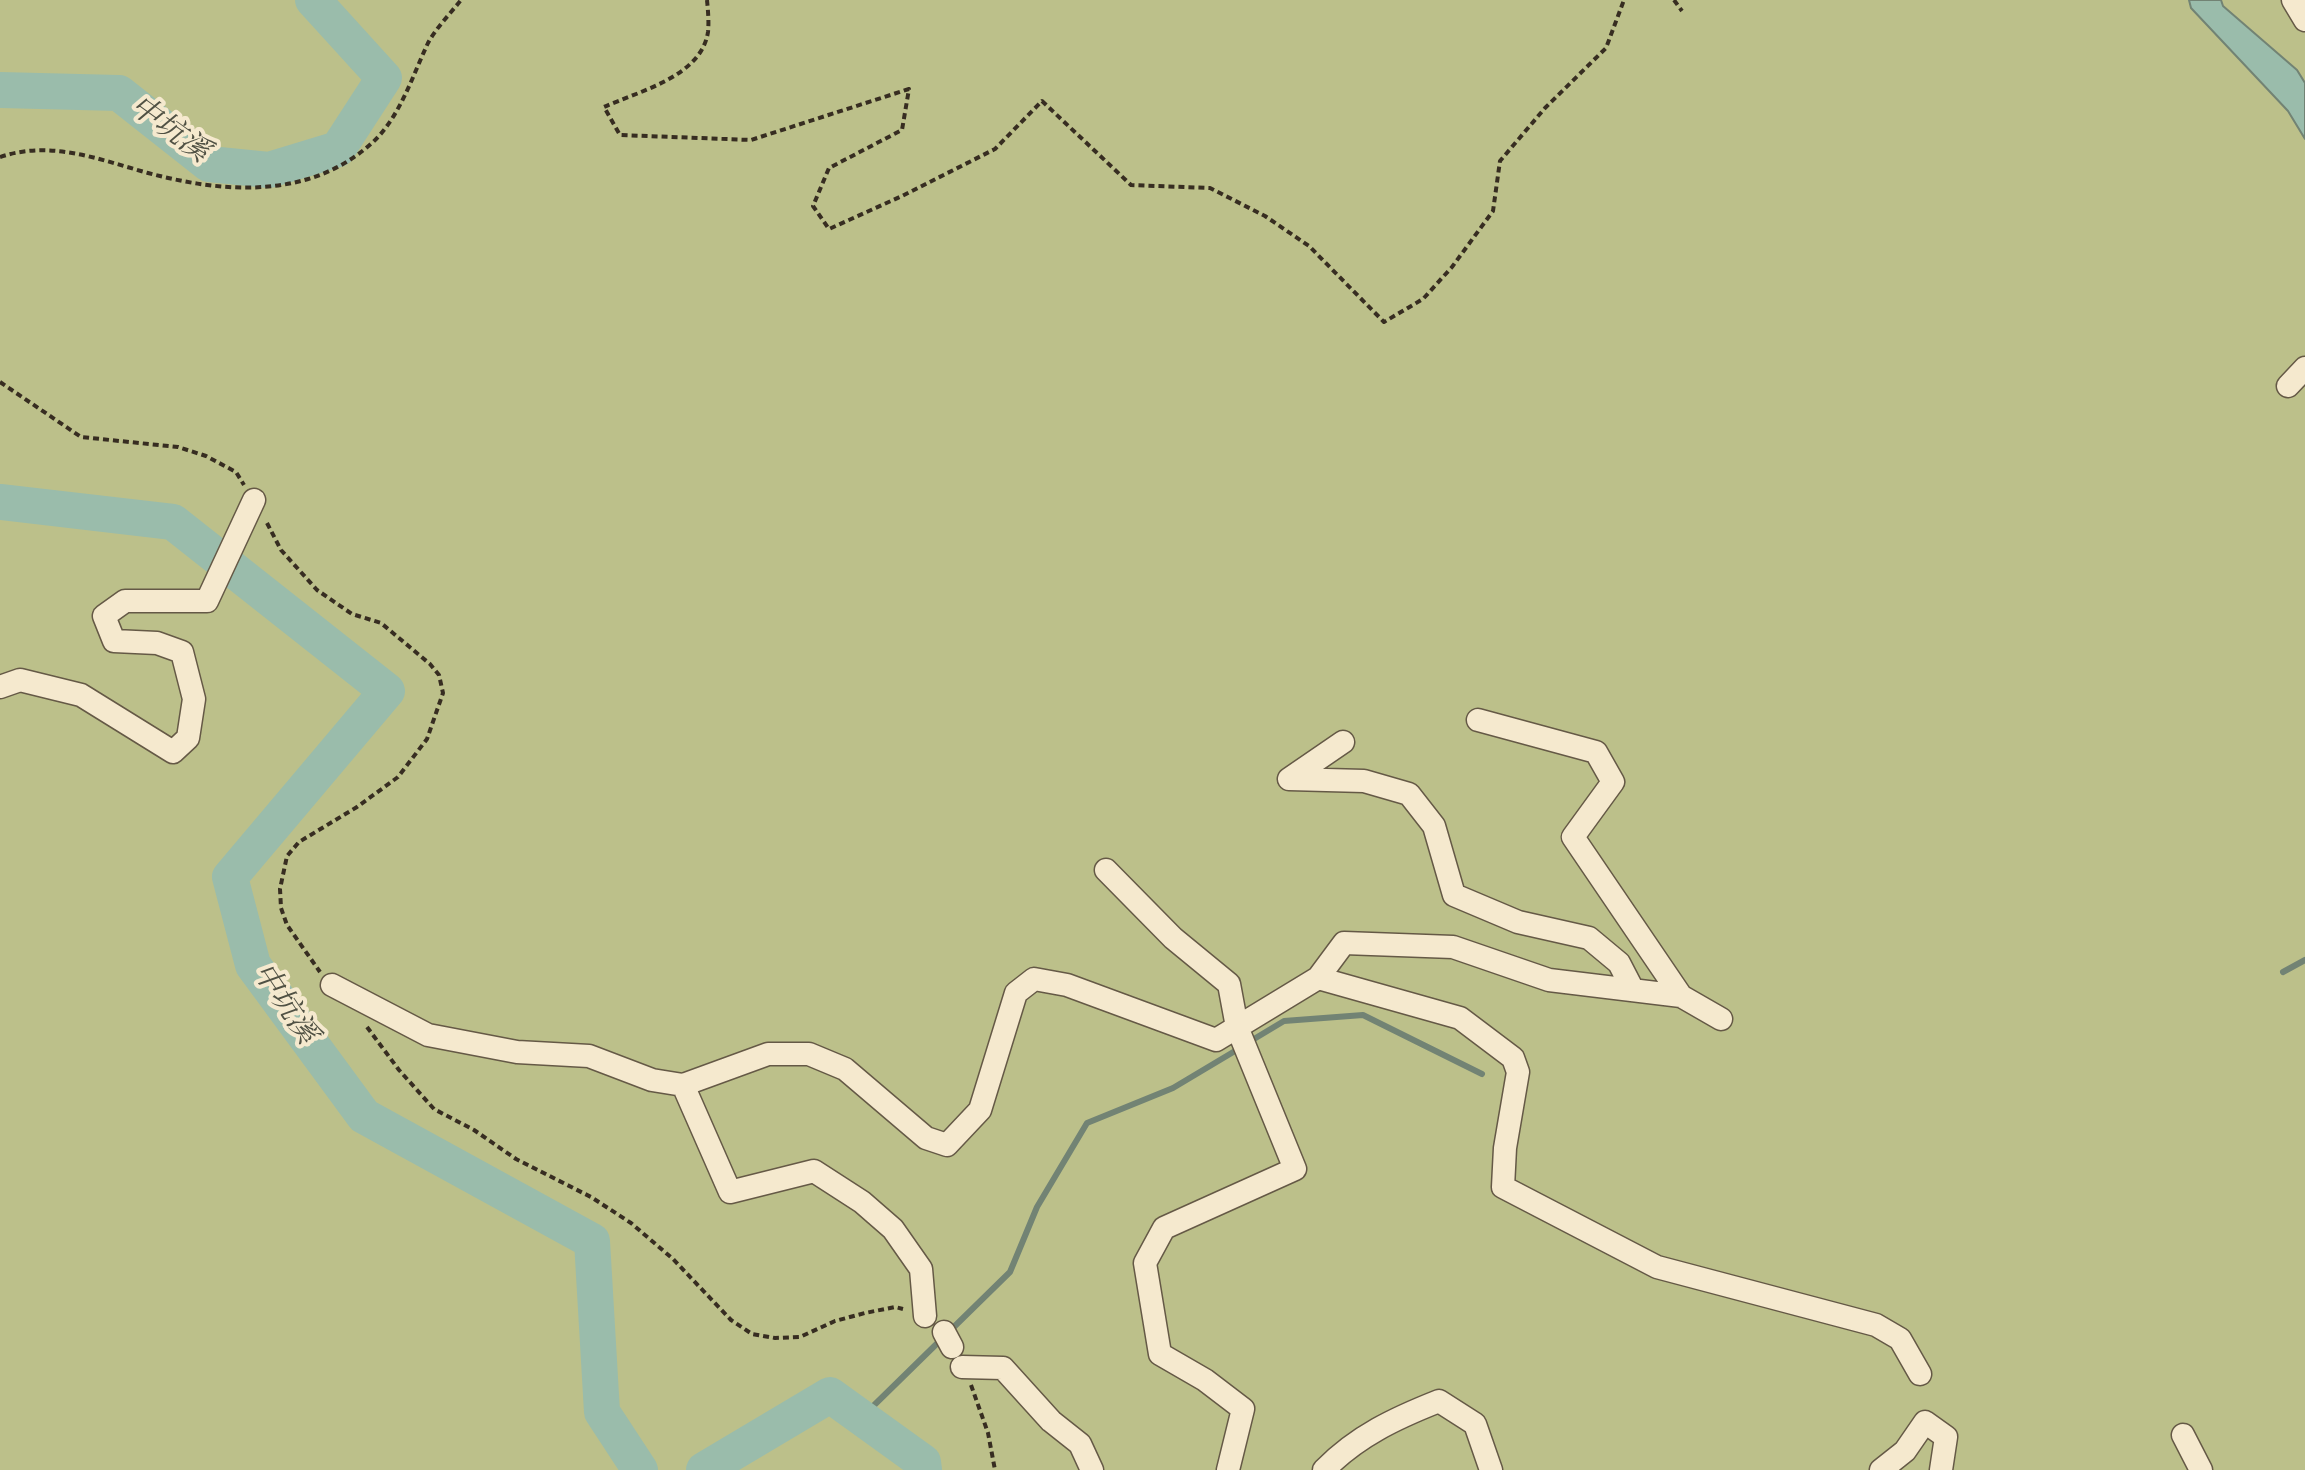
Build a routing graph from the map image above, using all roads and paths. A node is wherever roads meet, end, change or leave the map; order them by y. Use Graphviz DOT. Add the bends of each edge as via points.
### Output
graph roads {
  1 [pos="461,0"];
  2 [pos="707,0"];
  3 [pos="1624,0"];
  4 [pos="1674,0"];
  5 [pos="2293,0"];
  6 [pos="1682,11"];
  7 [pos="2305,20"];
  8 [pos="0,157"];
  9 [pos="2305,368"];
  10 [pos="0,382"];
  11 [pos="2288,386"];
  12 [pos="253,501"];
  13 [pos="0,687"];
  14 [pos="1478,720"];
  15 [pos="1343,742"];
  16 [pos="1106,870"];
  17 [pos="1318,978"];
  18 [pos="332,985"];
  19 [pos="1633,990"];
  20 [pos="1681,996"];
  21 [pos="1721,1019"];
  22 [pos="366,1026"];
  23 [pos="1238,1029"];
  24 [pos="683,1085"];
  25 [pos="925,1316"];
  26 [pos="953,1349"];
  27 [pos="1920,1374"];
  28 [pos="2183,1435"];
  29 [pos="1346,1460"];
  30 [pos="995,1470"];
  31 [pos="1092,1470"];
  32 [pos="1228,1470"];
  33 [pos="1324,1470"];
  34 [pos="1491,1470"];
  35 [pos="1881,1470"];
  36 [pos="1941,1470"];
  37 [pos="2201,1470"];
  1 -- 8 [label="path" via="430,40 412,84 373,143 306,180 271,189 238,189 51,149"];
  2 -- 3 [label="path" via="708,32 702,49 682,72 604,107 620,135 751,140 909,89 902,130 829,168 813,206 829,229 995,149 1042,101 1131,185 1210,188 1265,216 1309,246 1384,322 1423,299 1452,267 1493,211 1500,161 1606,48"];
  4 -- 6 [label="path"];
  5 -- 7 [label="street"];
  9 -- 11 [label="street"];
  10 -- 12 [label="path" via="81,437 178,447 206,456 236,472"];
  12 -- 13 [label="street" via="207,601 125,601 104,616 114,641 157,643 182,652 194,699 188,738 173,752 81,695 20,680"];
  12 -- 18 [label="path" via="281,550 317,590 352,614 381,623 430,664 443,693 427,739 398,777 299,842 287,856 281,908 287,925"];
  14 -- 20 [label="street" via="1596,752 1613,782 1573,837"];
  15 -- 19 [label="street" via="1289,779 1364,781 1409,794 1434,826 1454,895 1518,922 1589,938 1619,963"];
  16 -- 23 [label="street" via="1173,938 1229,984"];
  17 -- 19 [label="street" via="1344,943 1453,947 1549,980"];
  17 -- 23 [label="street"];
  17 -- 27 [label="street" via="1460,1018 1513,1058 1518,1072 1503,1187 1657,1267 1876,1325 1900,1339"];
  18 -- 24 [label="street" via="428,1035 517,1052 589,1056 652,1080"];
  19 -- 20 [label="street"];
  20 -- 21 [label="street"];
  22 -- 25 [label="path" via="434,1109 631,1223 752,1334 800,1337 835,1321 895,1307"];
  23 -- 24 [label="street" via="1216,1040 1067,985 1034,979 1016,993 980,1110 947,1145 926,1138 845,1069 809,1054 768,1054"];
  23 -- 32 [label="street" via="1295,1169 1164,1228 1145,1263 1160,1354 1243,1409"];
  24 -- 25 [label="street" via="730,1192 814,1171 893,1229 921,1269"];
  26 -- 30 [label="path" via="988,1433"];
  26 -- 31 [label="street" via="1003,1368 1051,1421 1080,1444"];
  28 -- 37 [label="street"];
  29 -- 33 [label="street"];
  29 -- 34 [label="street" via="1390,1420 1439,1401 1475,1424"];
  35 -- 36 [label="street" via="1905,1451 1925,1422 1946,1437"];
}
